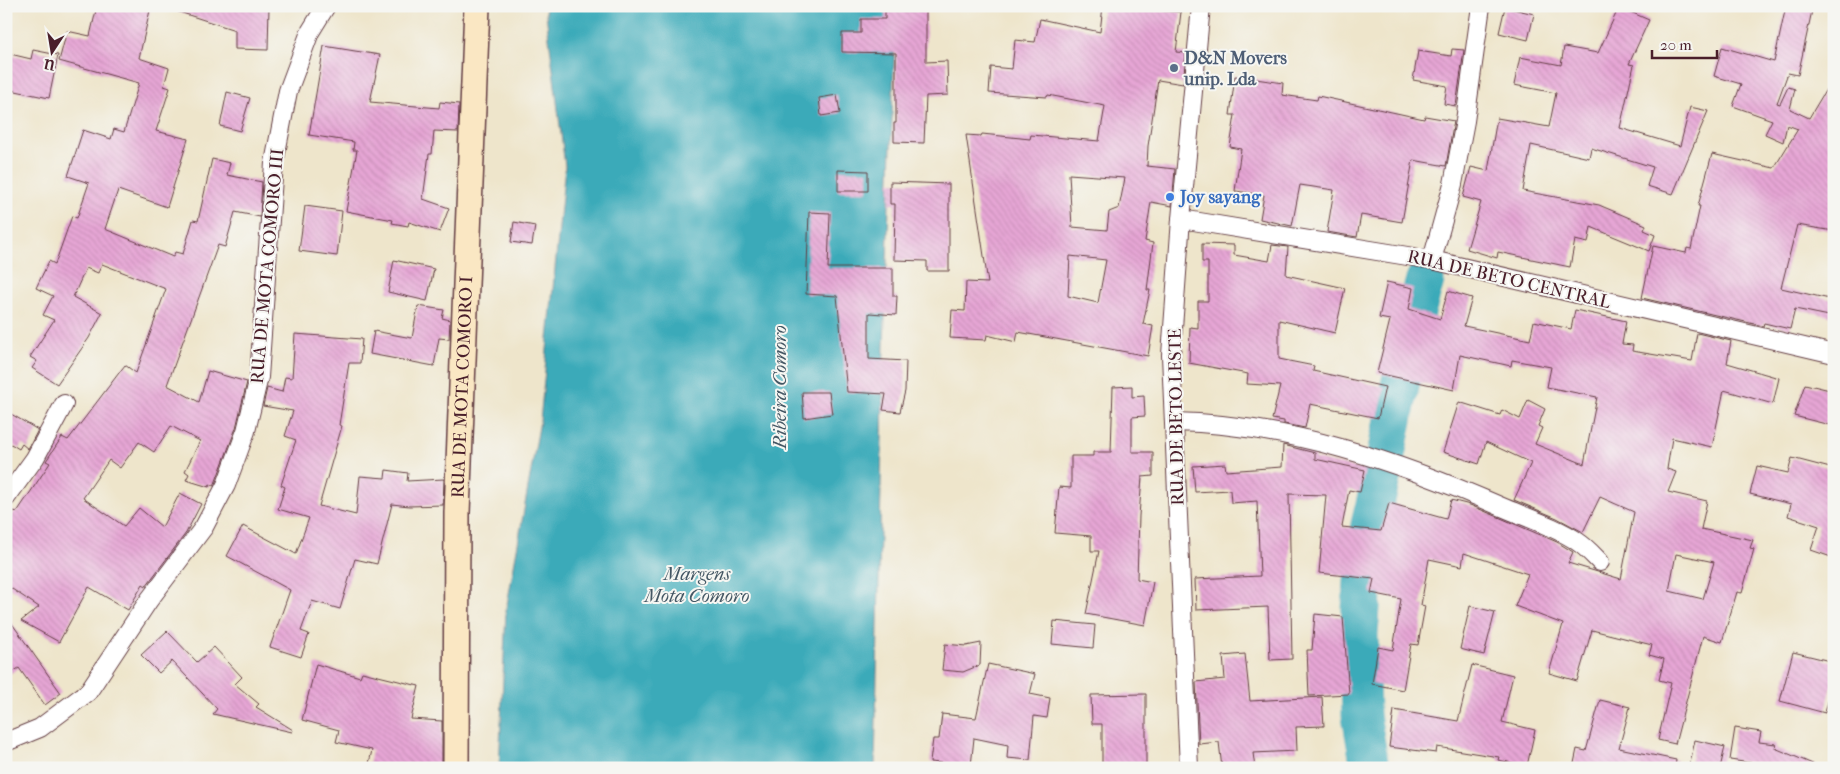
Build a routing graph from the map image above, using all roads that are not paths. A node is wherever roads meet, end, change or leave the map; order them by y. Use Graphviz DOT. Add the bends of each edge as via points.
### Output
graph roads {
  1 [pos="326,6"];
  2 [pos="477,6"];
  3 [pos="1201,6"];
  4 [pos="1481,6"];
  5 [pos="1181,219"];
  6 [pos="1432,260"];
  7 [pos="1834,354"];
  8 [pos="64,404"];
  9 [pos="1174,422"];
  10 [pos="6,498"];
  11 [pos="1600,562"];
  12 [pos="6,742"];
  13 [pos="456,768"];
  14 [pos="1189,768"];
  1 -- 12 [label="street, RUA DE MOTA COMORO III" via="310,32 288,91 274,163 260,377 246,431 226,485 204,527 149,600 88,692 40,728"];
  2 -- 13 [label="street, RUA DE MOTA COMORO I" via="457,513"];
  3 -- 5 [label="street, RUA DE BETO LESTE"];
  4 -- 6 [label="street" via="1453,184"];
  5 -- 6 [label="street, RUA DE BETO CENTRAL"];
  5 -- 9 [label="street, RUA DE BETO LESTE" via="1172,355"];
  6 -- 7 [label="street, RUA DE BETO CENTRAL"];
  8 -- 10 [label="street" via="35,458"];
  9 -- 11 [label="street" via="1213,423 1272,432 1417,472 1578,541"];
  9 -- 14 [label="street, RUA DE BETO LESTE"];
}
